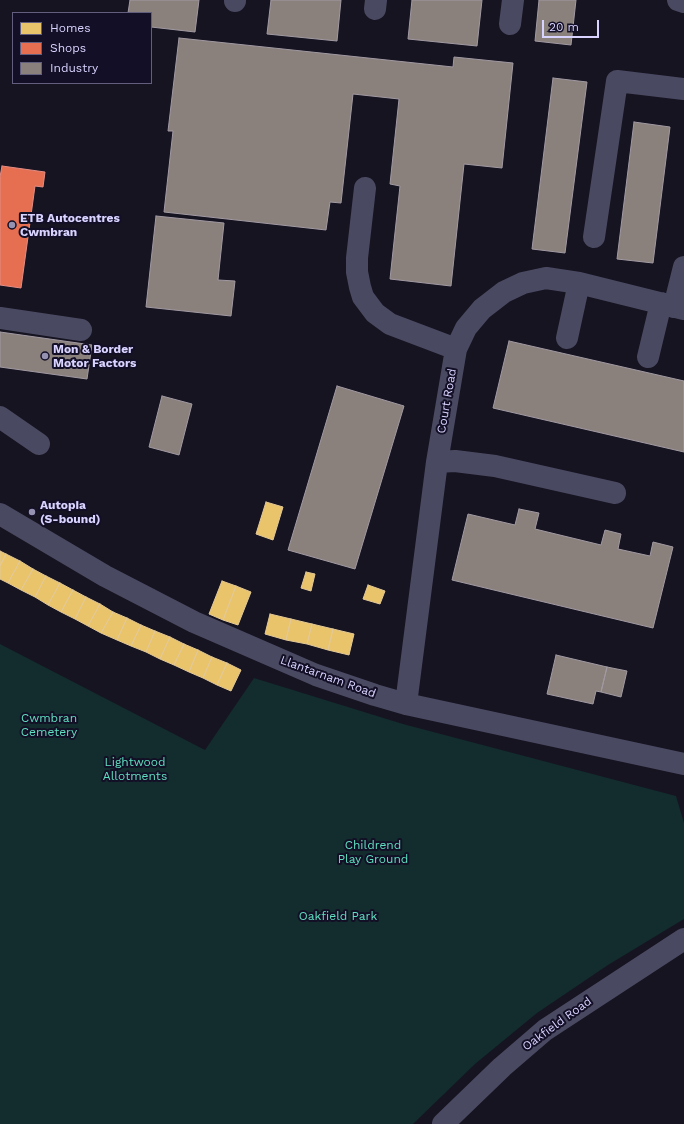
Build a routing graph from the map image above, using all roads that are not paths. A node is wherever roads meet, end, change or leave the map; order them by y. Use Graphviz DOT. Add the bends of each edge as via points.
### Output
graph roads {
  1 [pos="513,0"];
  2 [pos="678,0"];
  3 [pos="684,2"];
  4 [pos="510,24"];
  5 [pos="684,89"];
  6 [pos="365,188"];
  7 [pos="594,237"];
  8 [pos="684,267"];
  9 [pos="579,283"];
  10 [pos="673,307"];
  11 [pos="0,318"];
  12 [pos="81,330"];
  13 [pos="567,338"];
  14 [pos="456,349"];
  15 [pos="648,357"];
  16 [pos="0,416"];
  17 [pos="39,444"];
  18 [pos="436,462"];
  19 [pos="615,493"];
  20 [pos="0,514"];
  21 [pos="406,704"];
  22 [pos="684,764"];
  23 [pos="684,939"];
  24 [pos="443,1124"];
  1 -- 4 [label="street"];
  2 -- 3 [label="street"];
  5 -- 7 [label="street" via="617,81"];
  6 -- 14 [label="street" via="357,258 357,272 364,297 375,313 390,324"];
  8 -- 10 [label="street"];
  9 -- 10 [label="street, Court Road"];
  9 -- 13 [label="street"];
  9 -- 14 [label="street, Court Road" via="546,278 513,287 473,318"];
  10 -- 15 [label="street"];
  11 -- 12 [label="street"];
  14 -- 18 [label="street, Court Road"];
  16 -- 17 [label="street"];
  18 -- 19 [label="street" via="455,461 495,466"];
  18 -- 21 [label="street, Court Road"];
  20 -- 21 [label="street, Llantarnam Road" via="105,576 194,622 316,675"];
  21 -- 22 [label="street, Llantarnam Road"];
  23 -- 24 [label="street, Oakfield Road" via="545,1030 507,1062"];
}
